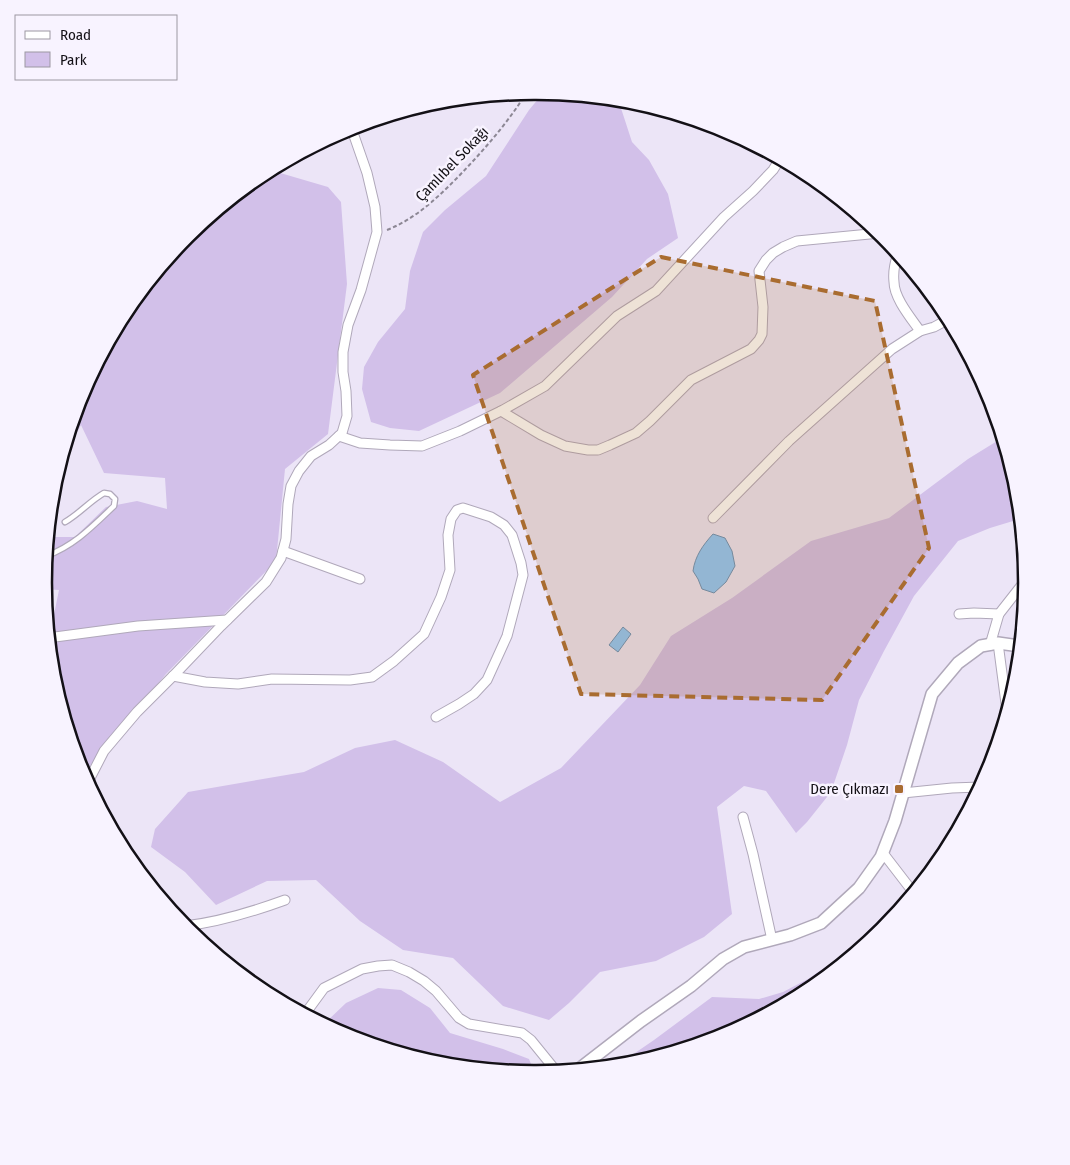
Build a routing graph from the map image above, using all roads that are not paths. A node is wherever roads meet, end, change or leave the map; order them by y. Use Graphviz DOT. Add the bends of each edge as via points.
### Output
graph roads {
  1 [pos="354,136"];
  2 [pos="776,165"];
  3 [pos="868,234"];
  4 [pos="895,261"];
  5 [pos="942,323"];
  6 [pos="920,331"];
  7 [pos="501,411"];
  8 [pos="338,436"];
  9 [pos="713,518"];
  10 [pos="65,522"];
  11 [pos="283,551"];
  12 [pos="54,553"];
  13 [pos="360,579"];
  14 [pos="1017,590"];
  15 [pos="959,614"];
  16 [pos="999,614"];
  17 [pos="227,620"];
  18 [pos="56,637"];
  19 [pos="994,644"];
  20 [pos="1013,645"];
  21 [pos="173,676"];
  22 [pos="1004,695"];
  23 [pos="436,717"];
  24 [pos="92,774"];
  25 [pos="972,787"];
  26 [pos="903,793"];
  27 [pos="743,817"];
  28 [pos="883,854"];
  29 [pos="909,887"];
  30 [pos="285,900"];
  31 [pos="195,925"];
  32 [pos="772,940"];
  33 [pos="309,1008"];
  34 [pos="588,1062"];
  35 [pos="552,1064"];
  1 -- 8 [label="street" via="367,172 377,232 348,325 343,352 347,416"];
  2 -- 7 [label="street" via="656,291 617,316 545,386"];
  3 -- 7 [label="street" via="797,241 773,254 759,271 763,307 759,340 751,348 691,380 636,433 598,450 588,450 565,446"];
  4 -- 6 [label="street" via="893,283 904,308"];
  5 -- 6 [label="street"];
  6 -- 9 [label="street" via="892,349 789,441"];
  7 -- 8 [label="street" via="422,446 360,443"];
  8 -- 11 [label="street" via="311,456 291,486"];
  10 -- 12 [label="lane" via="104,493 115,499 114,506 81,537"];
  11 -- 13 [label="street"];
  11 -- 17 [label="street" via="266,582"];
  14 -- 16 [label="street"];
  15 -- 16 [label="street"];
  16 -- 19 [label="street"];
  17 -- 18 [label="street" via="138,626"];
  17 -- 21 [label="street"];
  19 -- 20 [label="street"];
  19 -- 22 [label="street"];
  19 -- 26 [label="street" via="981,646 958,663 932,694"];
  21 -- 23 [label="street" via="238,684 272,679 350,680 372,677 424,634 450,570 448,535 451,519 457,510 463,508 504,525 512,535 523,575 507,636 487,680 474,694"];
  21 -- 24 [label="street" via="104,751"];
  25 -- 26 [label="street"];
  26 -- 28 [label="street"];
  27 -- 32 [label="street"];
  28 -- 29 [label="street"];
  28 -- 32 [label="street" via="859,888 821,923"];
  30 -- 31 [label="street"];
  32 -- 34 [label="street" via="744,947 723,959"];
  33 -- 35 [label="street" via="324,988 362,969 392,965 424,981 459,1018 469,1024 522,1033"];
}
